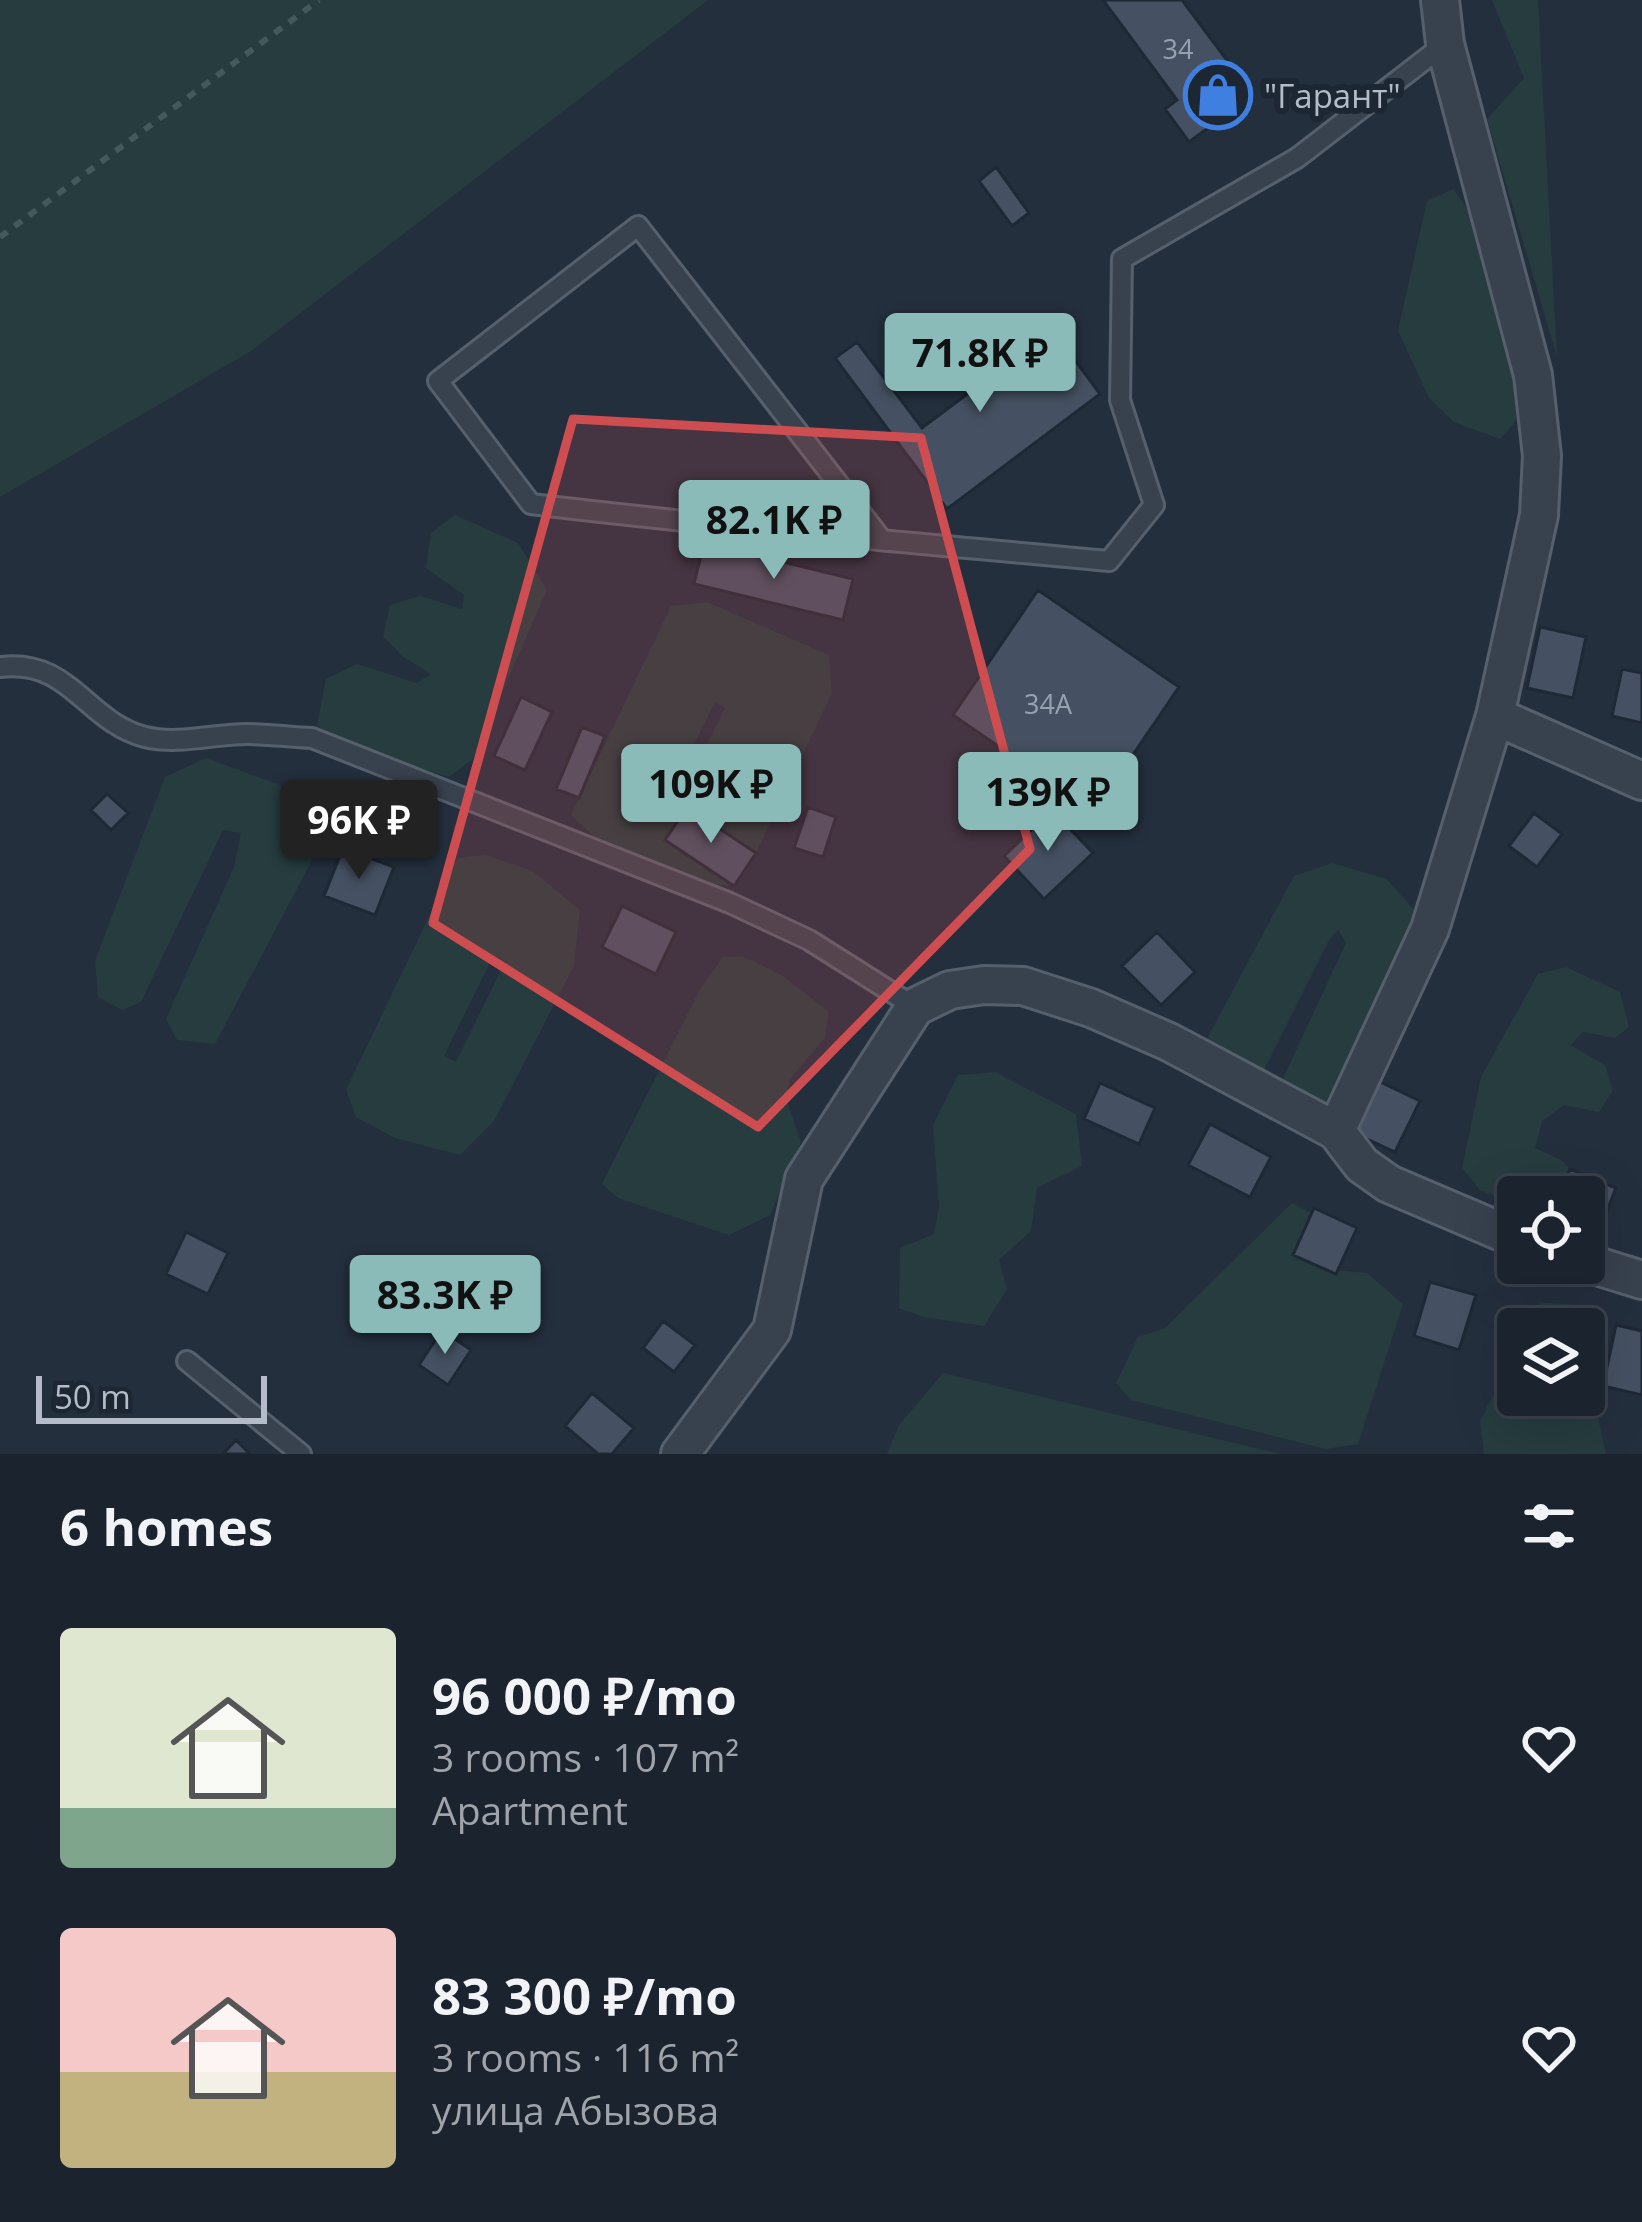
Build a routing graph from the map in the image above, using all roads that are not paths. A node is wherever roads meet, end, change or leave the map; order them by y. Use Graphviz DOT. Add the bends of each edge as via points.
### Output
graph roads {
  1 [pos="1440,0"];
  2 [pos="1445,44"];
  3 [pos="881,540"];
  4 [pos="0,667"];
  5 [pos="1495,716"];
  6 [pos="1642,782"];
  7 [pos="915,1007"];
  8 [pos="1336,1131"];
  9 [pos="1497,1229"];
  10 [pos="1605,1269"];
  11 [pos="1642,1280"];
  12 [pos="187,1361"];
  13 [pos="301,1454"];
  14 [pos="680,1454"];
  1 -- 2 [label="street"];
  2 -- 3 [label="lane" via="1298,158 1121,259 1120,400 1154,505 1109,561"];
  2 -- 5 [label="street" via="1533,375 1542,456 1539,515"];
  3 -- 3 [label="lane" via="531,504 438,381 638,226"];
  4 -- 7 [label="lane" via="58,676 108,719 143,736 312,738 730,903 809,940"];
  5 -- 6 [label="street"];
  5 -- 8 [label="street" via="1430,929"];
  7 -- 8 [label="street" via="950,990 1023,986 1169,1042"];
  7 -- 14 [label="street" via="805,1179 772,1330"];
  8 -- 9 [label="street" via="1389,1184"];
  10 -- 11 [label="street"];
  12 -- 13 [label="lane"];
}
